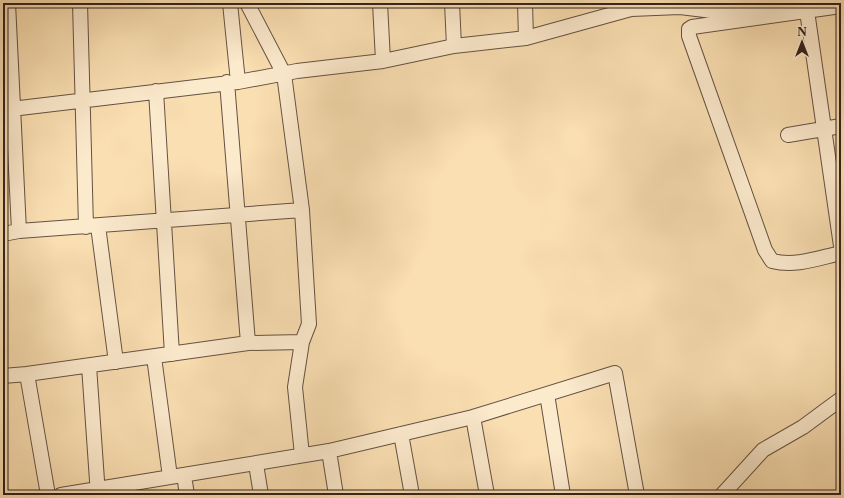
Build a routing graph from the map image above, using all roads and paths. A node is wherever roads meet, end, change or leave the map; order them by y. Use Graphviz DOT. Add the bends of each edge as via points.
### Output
graph roads {
  1 [pos="8,3"];
  2 [pos="80,3"];
  3 [pos="230,3"];
  4 [pos="247,3"];
  5 [pos="380,3"];
  6 [pos="452,3"];
  7 [pos="525,3"];
  8 [pos="788,3"];
  9 [pos="680,5"];
  10 [pos="757,5"];
  11 [pos="841,6"];
  12 [pos="614,8"];
  13 [pos="807,11"];
  14 [pos="526,38"];
  15 [pos="454,46"];
  16 [pos="383,61"];
  17 [pos="284,74"];
  18 [pos="232,82"];
  19 [pos="156,91"];
  20 [pos="84,100"];
  21 [pos="7,109"];
  22 [pos="841,126"];
  23 [pos="824,129"];
  24 [pos="788,136"];
  25 [pos="302,210"];
  26 [pos="237,216"];
  27 [pos="164,221"];
  28 [pos="92,226"];
  29 [pos="19,231"];
  30 [pos="3,234"];
  31 [pos="841,246"];
  32 [pos="841,253"];
  33 [pos="302,342"];
  34 [pos="248,343"];
  35 [pos="172,354"];
  36 [pos="154,357"];
  37 [pos="116,362"];
  38 [pos="89,366"];
  39 [pos="28,374"];
  40 [pos="3,376"];
  41 [pos="547,394"];
  42 [pos="841,399"];
  43 [pos="473,417"];
  44 [pos="401,434"];
  45 [pos="329,451"];
  46 [pos="302,455"];
  47 [pos="256,464"];
  48 [pos="177,476"];
  49 [pos="98,492"];
  50 [pos="48,495"];
  51 [pos="61,495"];
  52 [pos="187,495"];
  53 [pos="261,495"];
  54 [pos="336,495"];
  55 [pos="412,495"];
  56 [pos="487,495"];
  57 [pos="564,495"];
  58 [pos="637,495"];
  59 [pos="722,495"];
  1 -- 21 [label="street"];
  2 -- 20 [label="street"];
  3 -- 18 [label="street"];
  4 -- 17 [label="street"];
  5 -- 16 [label="street"];
  6 -- 15 [label="street"];
  7 -- 14 [label="street"];
  8 -- 10 [label="street"];
  9 -- 10 [label="street" via="713,11"];
  9 -- 12 [label="street"];
  11 -- 13 [label="street"];
  12 -- 14 [label="street"];
  13 -- 23 [label="street"];
  13 -- 32 [label="street" via="692,26 689,29 689,36 764,250 772,261 782,264 799,263"];
  14 -- 15 [label="street"];
  15 -- 16 [label="street"];
  16 -- 17 [label="street"];
  17 -- 18 [label="street"];
  17 -- 25 [label="street"];
  18 -- 19 [label="street"];
  18 -- 26 [label="street"];
  19 -- 20 [label="street"];
  19 -- 27 [label="street"];
  20 -- 21 [label="street"];
  20 -- 28 [label="street"];
  21 -- 29 [label="street"];
  22 -- 23 [label="street"];
  23 -- 24 [label="street"];
  23 -- 31 [label="street"];
  25 -- 26 [label="street"];
  25 -- 33 [label="street" via="309,324"];
  26 -- 27 [label="street"];
  26 -- 34 [label="street"];
  27 -- 28 [label="street"];
  27 -- 35 [label="street"];
  28 -- 29 [label="street"];
  28 -- 37 [label="street"];
  29 -- 30 [label="street"];
  33 -- 34 [label="street"];
  33 -- 46 [label="street" via="295,387"];
  34 -- 35 [label="street"];
  35 -- 36 [label="street"];
  36 -- 37 [label="street"];
  36 -- 48 [label="street"];
  37 -- 38 [label="street"];
  38 -- 39 [label="street"];
  38 -- 49 [label="street"];
  39 -- 40 [label="street"];
  39 -- 50 [label="street"];
  41 -- 43 [label="street"];
  41 -- 57 [label="street"];
  41 -- 58 [label="street" via="615,373"];
  42 -- 59 [label="street" via="803,427 763,450"];
  43 -- 44 [label="street"];
  43 -- 56 [label="street"];
  44 -- 45 [label="street"];
  44 -- 55 [label="street"];
  45 -- 46 [label="street"];
  45 -- 54 [label="street"];
  46 -- 47 [label="street"];
  47 -- 48 [label="street"];
  47 -- 53 [label="street"];
  48 -- 49 [label="street"];
  48 -- 52 [label="street"];
  49 -- 51 [label="street"];
}
